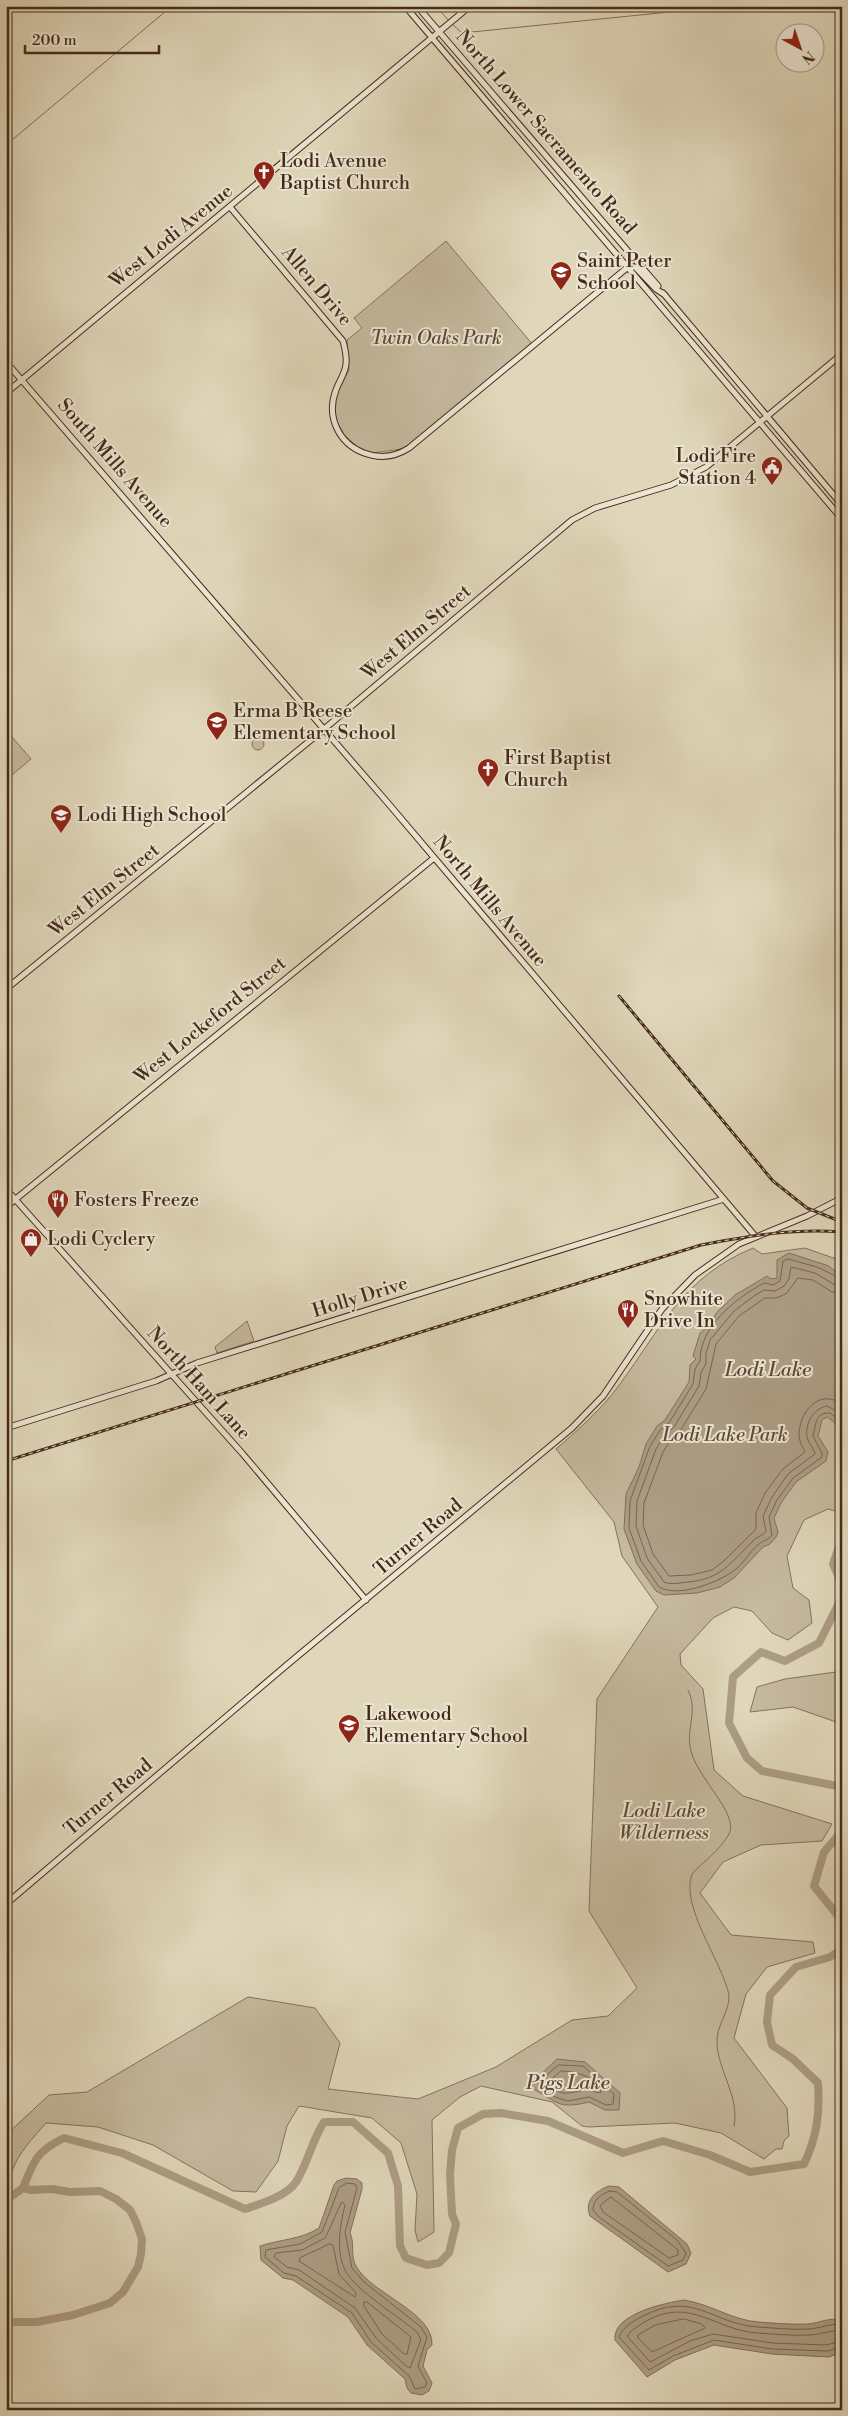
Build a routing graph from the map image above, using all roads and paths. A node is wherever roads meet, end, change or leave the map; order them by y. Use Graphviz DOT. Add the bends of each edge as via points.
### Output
graph roads {
  1 [pos="405,6"];
  2 [pos="417,6"];
  3 [pos="470,6"];
  4 [pos="439,32"];
  5 [pos="432,38"];
  6 [pos="528,149"];
  7 [pos="547,156"];
  8 [pos="230,207"];
  9 [pos="628,267"];
  10 [pos="665,295"];
  11 [pos="842,354"];
  12 [pos="6,362"];
  13 [pos="22,380"];
  14 [pos="6,393"];
  15 [pos="767,417"];
  16 [pos="760,422"];
  17 [pos="842,505"];
  18 [pos="842,519"];
  19 [pos="199,585"];
  20 [pos="323,730"];
  21 [pos="434,858"];
  22 [pos="6,989"];
  23 [pos="6,1189"];
  24 [pos="842,1198"];
  25 [pos="16,1199"];
  26 [pos="724,1199"];
  27 [pos="6,1207"];
  28 [pos="756,1237"];
  29 [pos="171,1376"];
  30 [pos="6,1428"];
  31 [pos="366,1600"];
  32 [pos="6,1904"];
  1 -- 5 [label="street, North Lower Sacramento Road"];
  2 -- 4 [label="street, North Lower Sacramento Road"];
  3 -- 4 [label="street, West Lodi Avenue"];
  4 -- 5 [label="street, West Lodi Avenue"];
  4 -- 7 [label="street, North Lower Sacramento Road"];
  5 -- 6 [label="street, North Lower Sacramento Road"];
  5 -- 8 [label="street, West Lodi Avenue"];
  6 -- 7 [label="street" via="539,158"];
  6 -- 9 [label="street, North Lower Sacramento Road"];
  7 -- 10 [label="street, North Lower Sacramento Road"];
  8 -- 9 [label="street, Allen Drive" via="343,341 346,363 336,389 332,410 334,421 342,438 358,451 379,457 398,454 409,448"];
  8 -- 13 [label="street, West Lodi Avenue"];
  9 -- 10 [label="street" via="635,267"];
  9 -- 16 [label="street, North Lower Sacramento Road"];
  10 -- 15 [label="street, North Lower Sacramento Road"];
  11 -- 15 [label="street, West Elm Street"];
  12 -- 13 [label="street, South Mills Avenue"];
  13 -- 14 [label="street, West Lodi Avenue"];
  13 -- 19 [label="street, South Mills Avenue"];
  15 -- 16 [label="street, West Elm Street"];
  15 -- 17 [label="street, North Lower Sacramento Road"];
  16 -- 18 [label="street, North Lower Sacramento Road"];
  16 -- 20 [label="street, West Elm Street" via="706,466 683,480 595,508 572,520"];
  19 -- 20 [label="street, North Mills Avenue"];
  20 -- 21 [label="street, North Mills Avenue"];
  20 -- 22 [label="street, West Elm Street"];
  21 -- 25 [label="street, West Lockeford Street"];
  21 -- 26 [label="street, North Mills Avenue"];
  23 -- 25 [label="street, North Ham Lane"];
  24 -- 28 [label="street, Turner Road"];
  25 -- 27 [label="street, West Lockeford Street"];
  25 -- 29 [label="street, North Ham Lane"];
  26 -- 28 [label="street, North Mills Avenue"];
  26 -- 29 [label="street, Holly Drive" via="197,1363"];
  28 -- 31 [label="street, Turner Road" via="724,1253 678,1291 654,1320 609,1388 580,1420"];
  29 -- 30 [label="street, Holly Drive"];
  29 -- 31 [label="street, North Ham Lane" via="242,1453"];
  31 -- 32 [label="street, Turner Road"];
}
